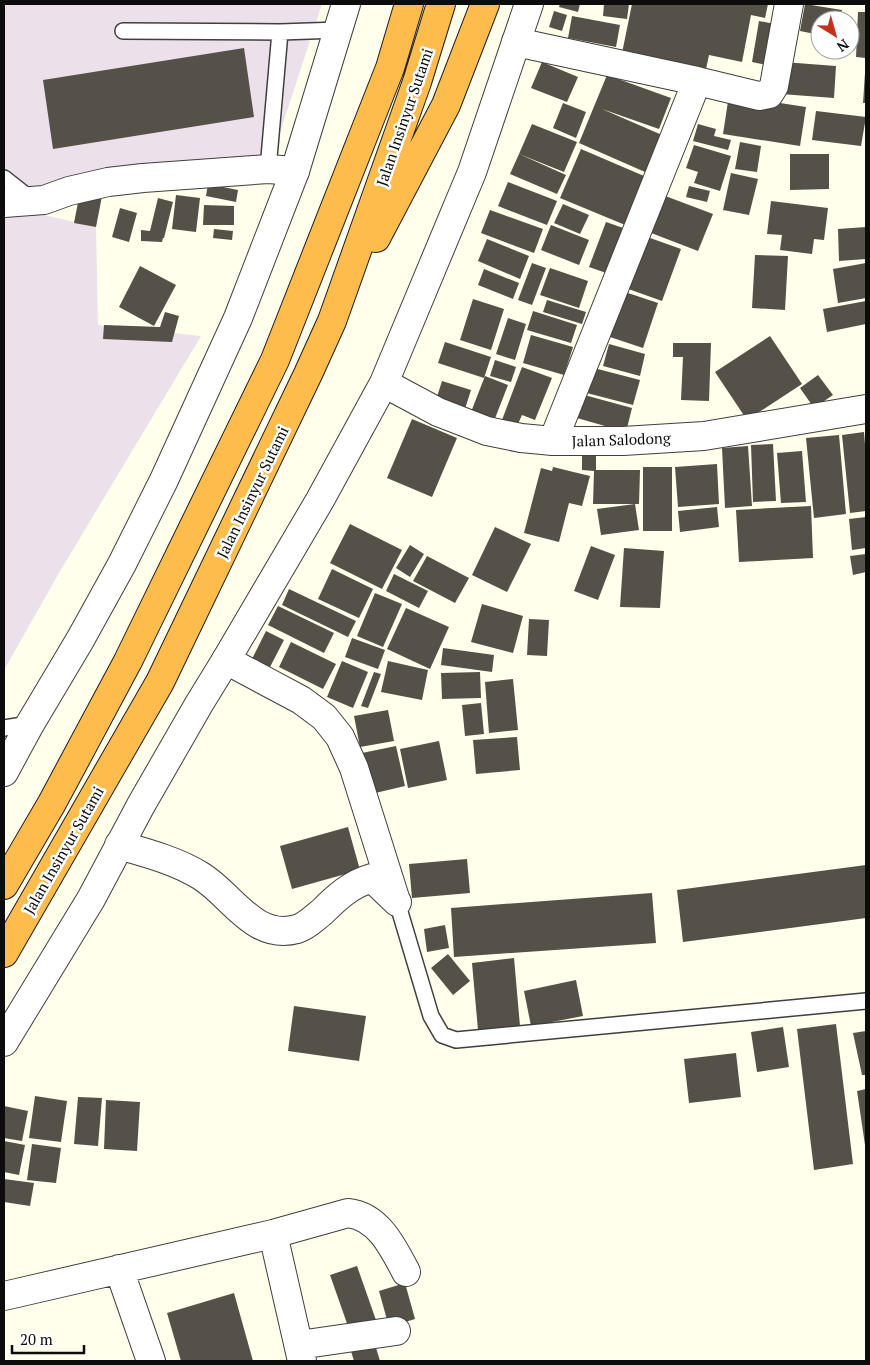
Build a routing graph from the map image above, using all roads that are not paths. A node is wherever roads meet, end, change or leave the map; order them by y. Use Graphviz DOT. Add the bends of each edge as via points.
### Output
graph roads {
  1 [pos="346,4"];
  2 [pos="409,4"];
  3 [pos="442,4"];
  4 [pos="485,4"];
  5 [pos="529,4"];
  6 [pos="789,4"];
  7 [pos="339,30"];
  8 [pos="123,31"];
  9 [pos="280,32"];
  10 [pos="516,42"];
  11 [pos="697,81"];
  12 [pos="268,169"];
  13 [pos="295,171"];
  14 [pos="4,178"];
  15 [pos="33,200"];
  16 [pos="4,203"];
  17 [pos="332,321"];
  18 [pos="384,383"];
  19 [pos="866,409"];
  20 [pos="553,441"];
  21 [pos="226,660"];
  22 [pos="17,726"];
  23 [pos="4,772"];
  24 [pos="120,845"];
  25 [pos="4,885"];
  26 [pos="397,902"];
  27 [pos="4,953"];
  28 [pos="866,1000"];
  29 [pos="4,1042"];
  30 [pos="273,1234"];
  31 [pos="120,1269"];
  32 [pos="406,1272"];
  33 [pos="4,1296"];
  34 [pos="396,1331"];
  35 [pos="300,1353"];
  36 [pos="151,1361"];
  1 -- 7 [label="street"];
  2 -- 25 [label="highway, Jalan Insinyur Sutami" via="390,68 275,360 128,661"];
  3 -- 17 [label="highway, Jalan Insinyur Sutami"];
  4 -- 17 [label="highway" via="446,105"];
  5 -- 10 [label="street"];
  6 -- 11 [label="street" via="774,86 769,94 759,96"];
  7 -- 9 [label="lane"];
  7 -- 13 [label="street"];
  8 -- 9 [label="lane"];
  9 -- 12 [label="lane"];
  10 -- 11 [label="street"];
  10 -- 18 [label="street" via="472,172"];
  11 -- 20 [label="street"];
  12 -- 13 [label="street"];
  12 -- 15 [label="street" via="108,182 44,200"];
  13 -- 22 [label="street" via="238,318 164,480 80,640"];
  14 -- 15 [label="lane"];
  15 -- 16 [label="street"];
  17 -- 27 [label="highway, Jalan Insinyur Sutami" via="160,682"];
  18 -- 20 [label="street, Jalan Salodong" via="438,412 487,431"];
  18 -- 21 [label="street"];
  19 -- 20 [label="street, Jalan Salodong" via="704,436"];
  21 -- 24 [label="street"];
  21 -- 26 [label="street" via="301,700 324,717 340,737 354,768"];
  22 -- 23 [label="street"];
  24 -- 26 [label="street" via="183,866 203,877 248,916 270,929 288,931 307,925 349,888 372,878"];
  24 -- 29 [label="street"];
  26 -- 28 [label="lane" via="431,1016 442,1035 456,1040"];
  30 -- 31 [label="street"];
  30 -- 32 [label="street" via="348,1213 357,1214 374,1224 394,1249"];
  30 -- 35 [label="street"];
  31 -- 33 [label="street"];
  31 -- 36 [label="street"];
  34 -- 35 [label="street"];
}
